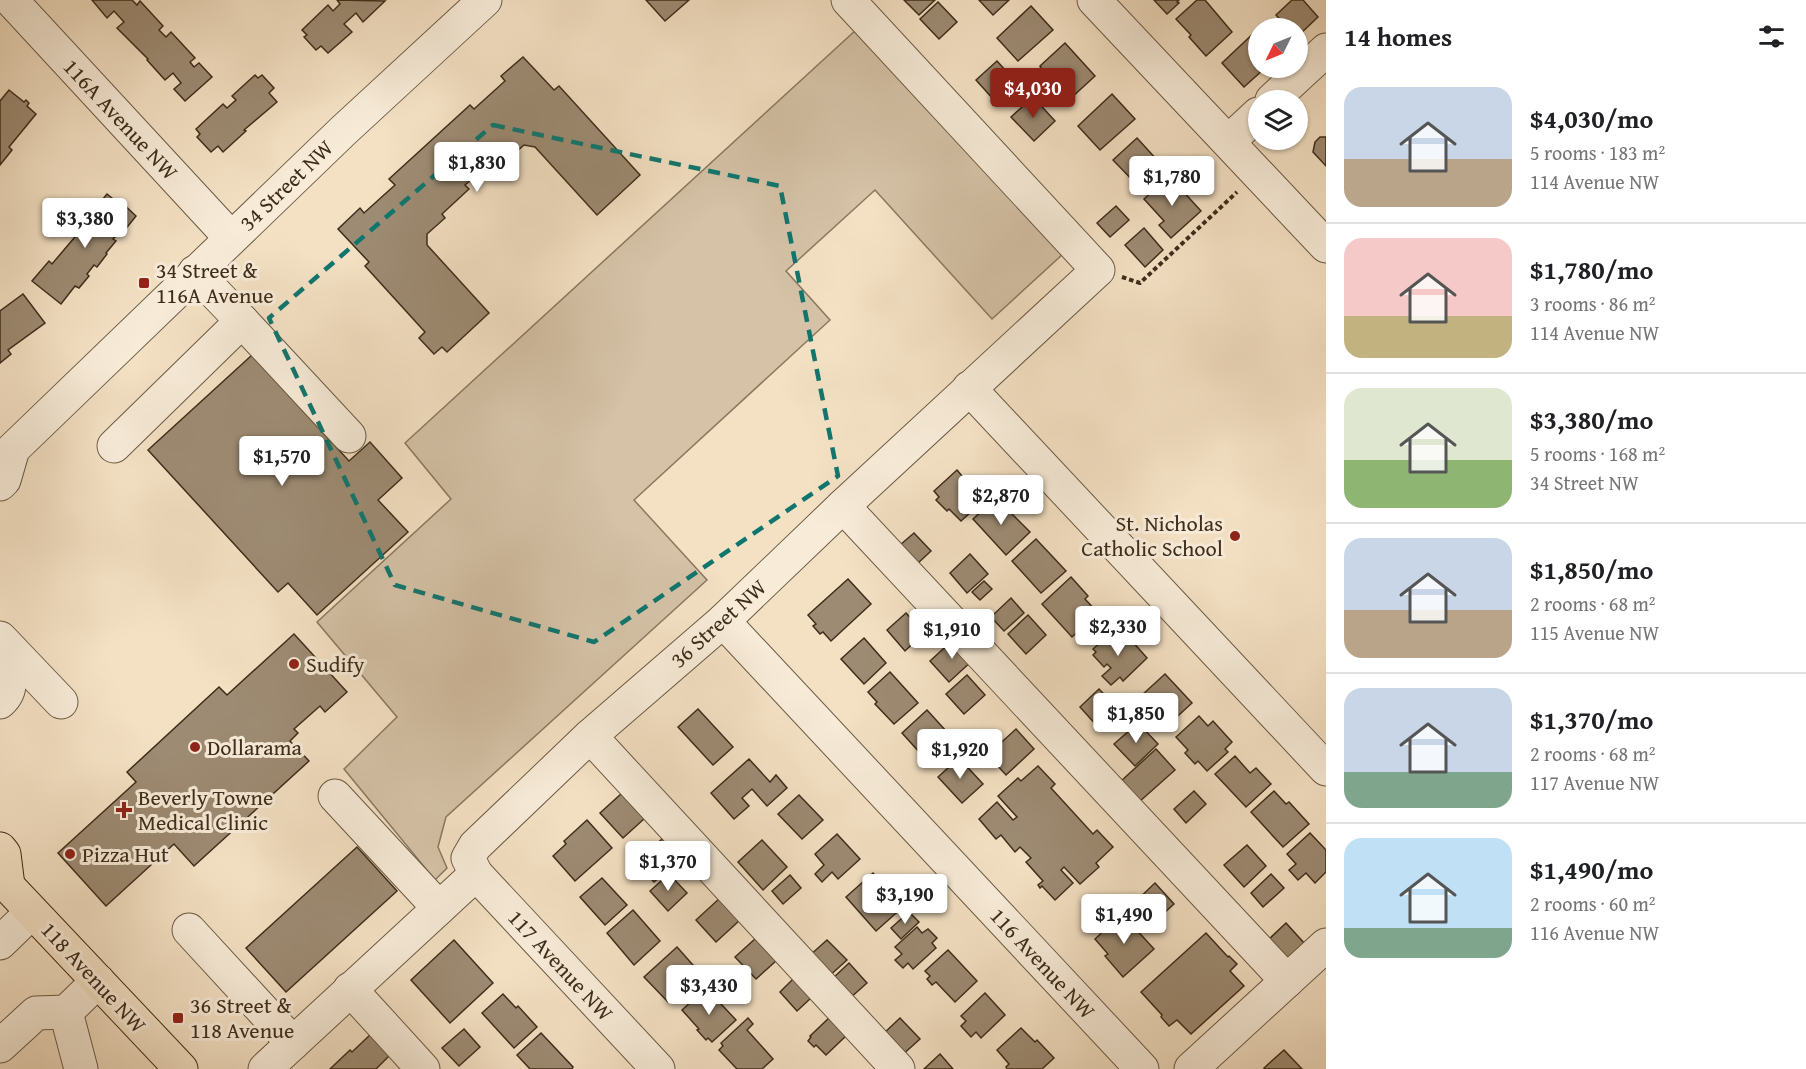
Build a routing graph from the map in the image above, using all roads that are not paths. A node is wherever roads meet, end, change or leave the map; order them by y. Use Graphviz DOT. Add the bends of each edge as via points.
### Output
graph roads {
  1 [pos="11,0"];
  2 [pos="485,0"];
  3 [pos="848,0"];
  4 [pos="1094,0"];
  5 [pos="1326,50"];
  6 [pos="1283,90"];
  7 [pos="1248,123"];
  8 [pos="1229,141"];
  9 [pos="231,238"];
  10 [pos="1326,246"];
  11 [pos="195,273"];
  12 [pos="242,321"];
  13 [pos="969,388"];
  14 [pos="349,436"];
  15 [pos="114,446"];
  16 [pos="6,450"];
  17 [pos="0,484"];
  18 [pos="843,506"];
  19 [pos="723,621"];
  20 [pos="0,638"];
  21 [pos="0,663"];
  22 [pos="0,702"];
  23 [pos="61,702"];
  24 [pos="590,736"];
  25 [pos="1326,769"];
  26 [pos="335,796"];
  27 [pos="0,849"];
  28 [pos="472,866"];
  29 [pos="4,885"];
  30 [pos="439,908"];
  31 [pos="32,912"];
  32 [pos="189,930"];
  33 [pos="0,943"];
  34 [pos="1326,945"];
  35 [pos="98,981"];
  36 [pos="1287,981"];
  37 [pos="350,989"];
  38 [pos="66,1011"];
  39 [pos="293,1043"];
  40 [pos="0,1046"];
  41 [pos="81,1069"];
  42 [pos="89,1069"];
  43 [pos="106,1069"];
  44 [pos="181,1069"];
  45 [pos="265,1069"];
  46 [pos="423,1069"];
  47 [pos="658,1069"];
  48 [pos="898,1069"];
  49 [pos="1142,1069"];
  50 [pos="1191,1069"];
  1 -- 9 [label="street, 116A Avenue NW"];
  2 -- 9 [label="street, 34 Street NW"];
  3 -- 13 [label="street, 36 Street NW" via="1098,270"];
  4 -- 8 [label="street"];
  5 -- 6 [label="street"];
  7 -- 8 [label="street"];
  8 -- 10 [label="street"];
  9 -- 11 [label="street, 34 Street NW"];
  11 -- 12 [label="street"];
  11 -- 16 [label="street, 34 Street NW"];
  12 -- 14 [label="street"];
  12 -- 15 [label="street"];
  13 -- 18 [label="street, 36 Street NW"];
  13 -- 25 [label="street"];
  16 -- 17 [label="street, 34 Street NW" via="4,480"];
  18 -- 19 [label="street, 36 Street NW"];
  18 -- 36 [label="street"];
  19 -- 24 [label="street, 36 Street NW"];
  19 -- 49 [label="street, 116 Avenue NW"];
  20 -- 23 [label="street"];
  21 -- 22 [label="street" via="7,673 9,690"];
  24 -- 28 [label="street, 36 Street NW" via="474,846"];
  24 -- 48 [label="street"];
  26 -- 30 [label="street"];
  27 -- 29 [label="main road, 118 Avenue NW" via="4,854"];
  28 -- 30 [label="street, 36 Street NW"];
  28 -- 47 [label="street, 117 Avenue NW"];
  29 -- 31 [label="main road, 118 Avenue NW"];
  30 -- 37 [label="street, 36 Street NW"];
  31 -- 33 [label="street"];
  31 -- 35 [label="main road, 118 Avenue NW"];
  32 -- 39 [label="street"];
  34 -- 36 [label="street"];
  35 -- 38 [label="street"];
  35 -- 44 [label="main road, 118 Avenue NW"];
  36 -- 50 [label="street"];
  37 -- 39 [label="street, 36 Street NW"];
  37 -- 46 [label="street"];
  38 -- 40 [label="street" via="36,1013"];
  38 -- 41 [label="street"];
  39 -- 45 [label="street, 36 Street NW"];
  42 -- 43 [label="street" via="98,1060"];
}
